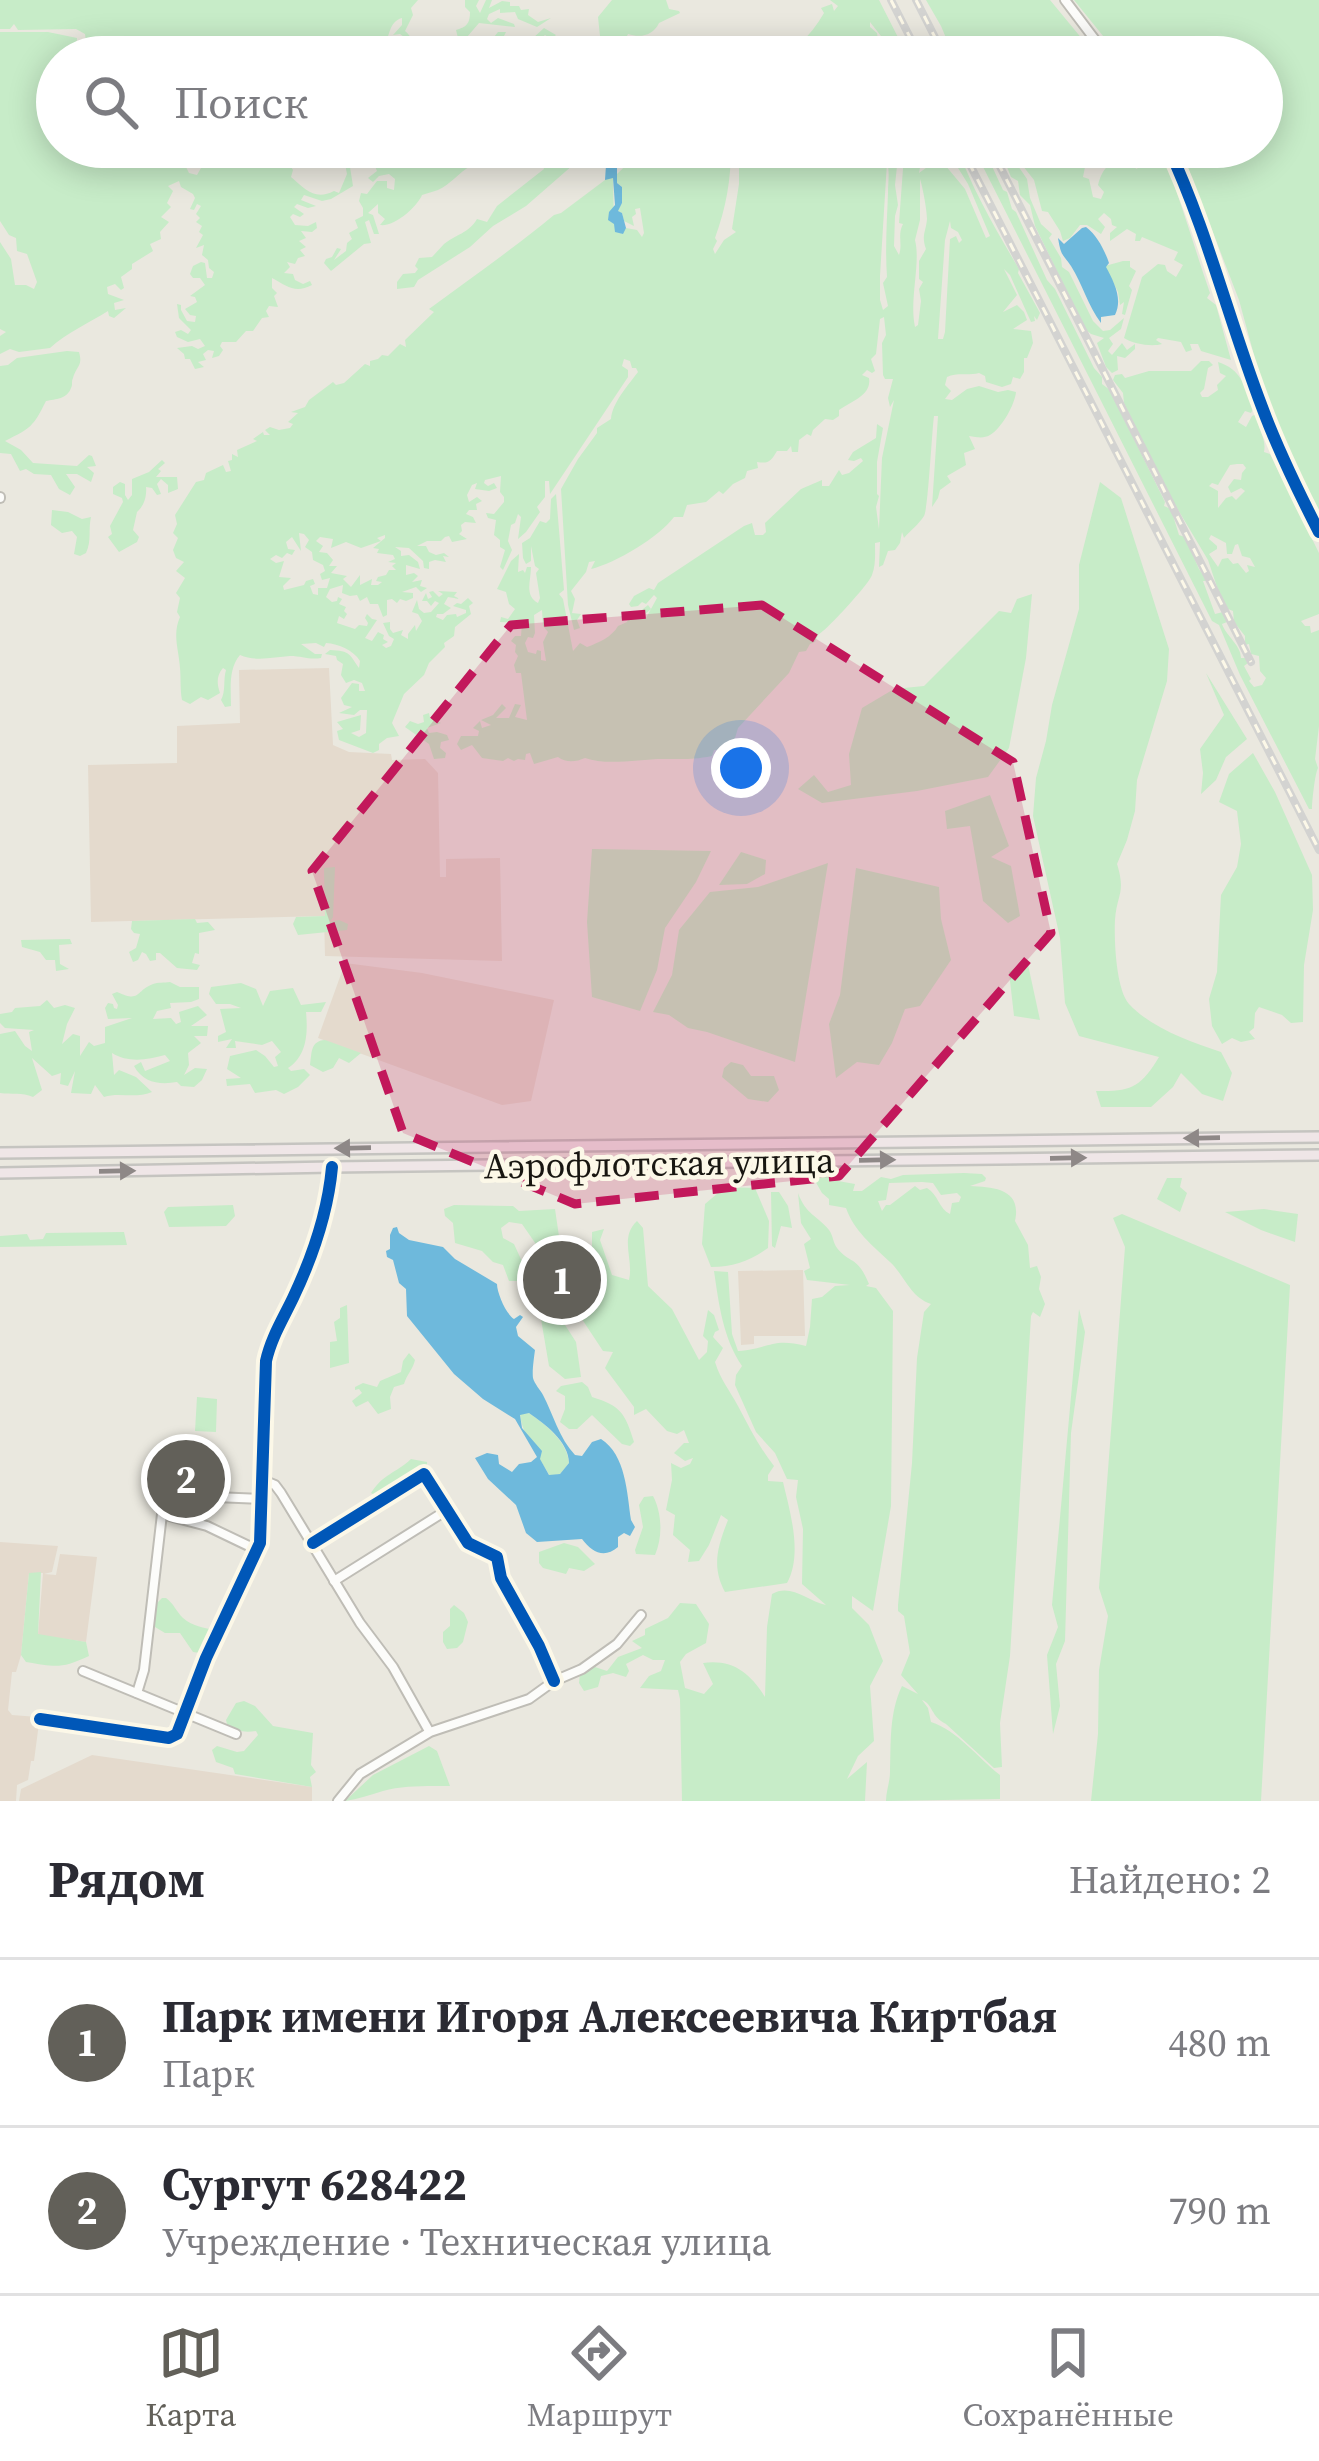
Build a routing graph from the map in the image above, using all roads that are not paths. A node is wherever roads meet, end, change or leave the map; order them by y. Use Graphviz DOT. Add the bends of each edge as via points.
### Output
graph roads {
  1 [pos="1065,0"];
  2 [pos="1092,36"];
  3 [pos="1176,168"];
  4 [pos="1319,532"];
  5 [pos="1319,1137"];
  6 [pos="0,1153"];
  7 [pos="1319,1155"];
  8 [pos="332,1166"];
  9 [pos="0,1173"];
  10 [pos="263,1480"];
  11 [pos="261,1499"];
  12 [pos="447,1510"];
  13 [pos="162,1514"];
  14 [pos="313,1543"];
  15 [pos="257,1550"];
  16 [pos="334,1581"];
  17 [pos="641,1615"];
  18 [pos="83,1671"];
  19 [pos="554,1682"];
  20 [pos="137,1693"];
  21 [pos="184,1713"];
  22 [pos="40,1719"];
  23 [pos="430,1732"];
  24 [pos="236,1734"];
  25 [pos="338,1801"];
  1 -- 2 [label="street"];
  3 -- 4 [label="street" via="1285,465"];
  5 -- 6 [label="main road, Аэрофлотская улица, one-way"];
  8 -- 7 [label="main road, Аэрофлотская улица, one-way"];
  9 -- 8 [label="main road, Аэрофлотская улица, one-way"];
  8 -- 10 [label="street" via="310,1257 269,1345"];
  10 -- 11 [label="street"];
  10 -- 14 [label="street" via="281,1493"];
  11 -- 13 [label="street" via="169,1495"];
  11 -- 15 [label="street"];
  12 -- 14 [label="street" via="424,1474"];
  12 -- 16 [label="street"];
  12 -- 19 [label="street" via="468,1543 496,1557"];
  13 -- 15 [label="street"];
  13 -- 20 [label="street"];
  14 -- 16 [label="street"];
  15 -- 21 [label="street"];
  16 -- 23 [label="street"];
  17 -- 19 [label="street" via="617,1644"];
  18 -- 20 [label="street"];
  19 -- 23 [label="street" via="514,1705"];
  20 -- 21 [label="street"];
  21 -- 22 [label="street" via="169,1738"];
  21 -- 24 [label="street"];
  23 -- 25 [label="street" via="360,1774"];
}
